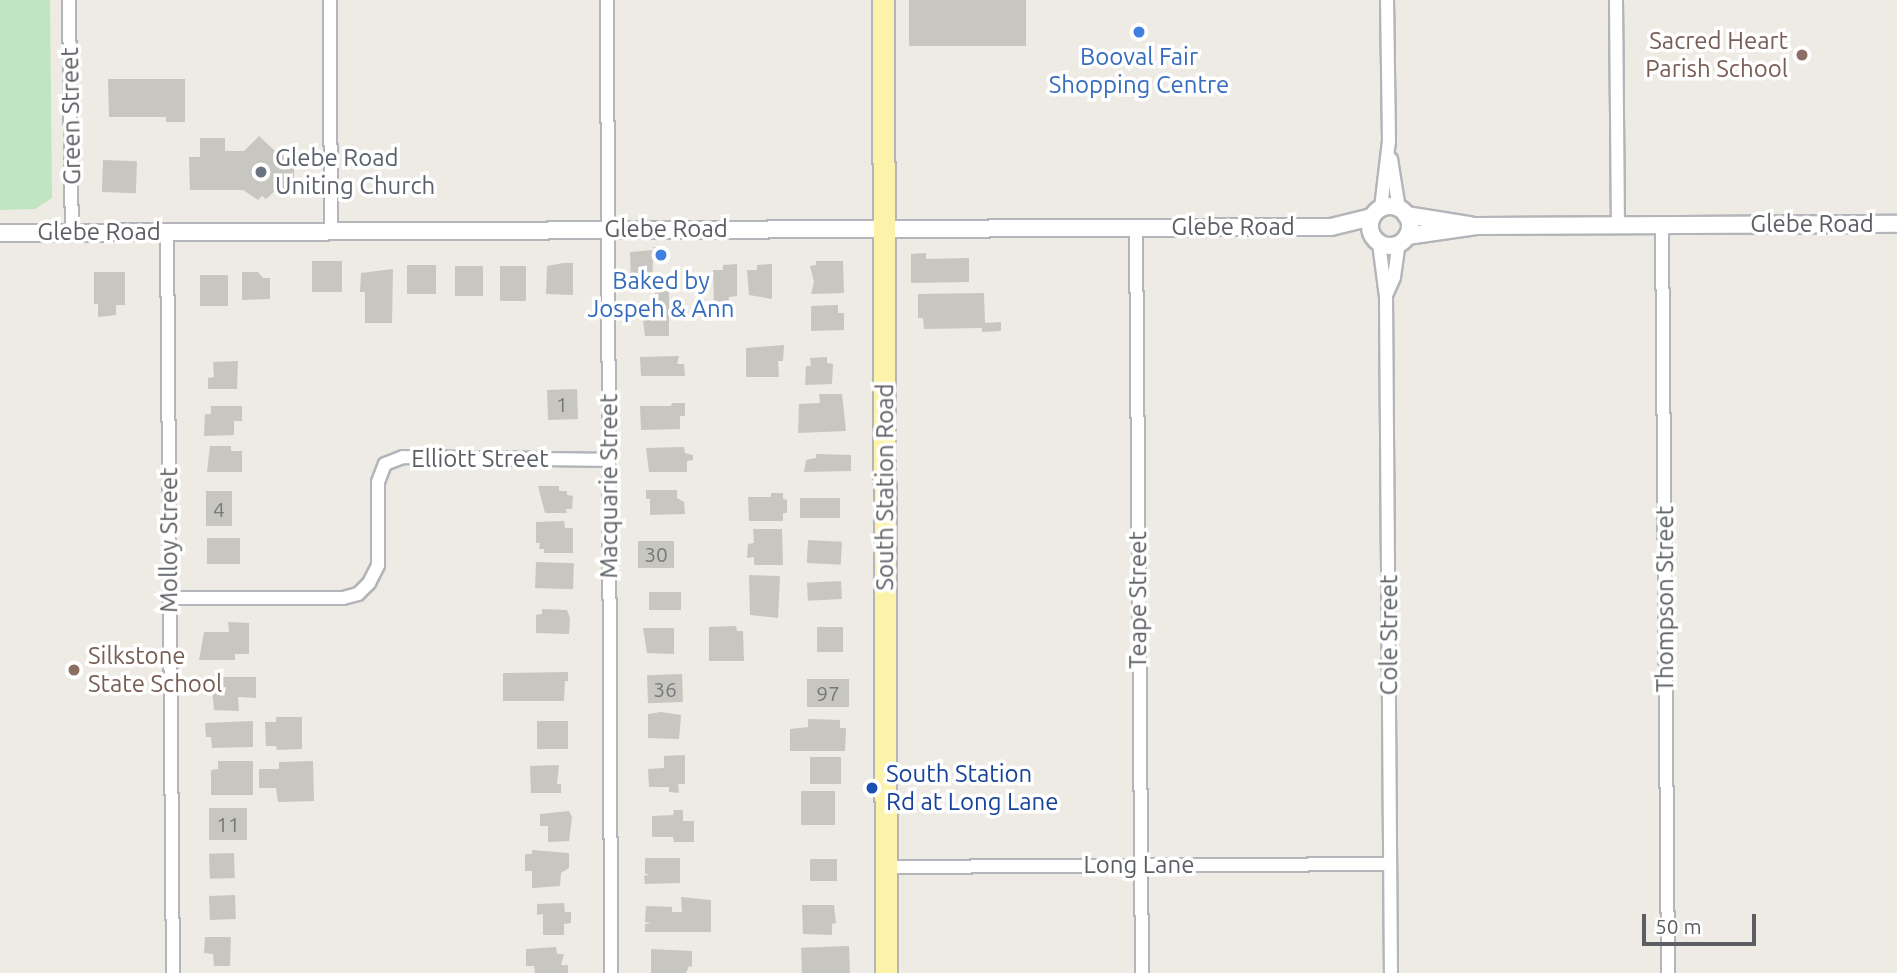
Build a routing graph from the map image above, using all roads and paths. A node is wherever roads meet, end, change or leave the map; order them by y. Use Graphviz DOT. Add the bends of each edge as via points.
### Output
graph roads {
  1 [pos="69,0"];
  2 [pos="330,0"];
  3 [pos="607,0"];
  4 [pos="883,0"];
  5 [pos="1387,0"];
  6 [pos="1616,0"];
  7 [pos="1389,141"];
  8 [pos="1377,212"];
  9 [pos="1403,212"];
  10 [pos="1897,224"];
  11 [pos="1618,225"];
  12 [pos="1662,225"];
  13 [pos="1331,226"];
  14 [pos="1476,226"];
  15 [pos="884,228"];
  16 [pos="1136,228"];
  17 [pos="607,230"];
  18 [pos="167,232"];
  19 [pos="331,232"];
  20 [pos="0,233"];
  21 [pos="72,233"];
  22 [pos="1376,239"];
  23 [pos="1403,239"];
  24 [pos="1386,297"];
  25 [pos="609,460"];
  26 [pos="169,598"];
  27 [pos="1390,864"];
  28 [pos="1140,865"];
  29 [pos="887,867"];
  30 [pos="173,973"];
  31 [pos="611,973"];
  32 [pos="886,973"];
  33 [pos="1142,973"];
  34 [pos="1391,973"];
  35 [pos="1668,973"];
  1 -- 21 [label="street, Green Street"];
  2 -- 19 [label="street"];
  3 -- 17 [label="street, Macquarie Street"];
  4 -- 15 [label="main road, South Station Road"];
  5 -- 7 [label="street"];
  6 -- 11 [label="street"];
  7 -- 8 [label="street"];
  7 -- 9 [label="street"];
  8 -- 9 [label="street"];
  8 -- 13 [label="street, Glebe Road"];
  8 -- 22 [label="street"];
  9 -- 14 [label="street, Glebe Road"];
  9 -- 23 [label="street" via="1409,226"];
  10 -- 12 [label="street, Glebe Road"];
  11 -- 12 [label="street, Glebe Road"];
  11 -- 14 [label="street, Glebe Road"];
  12 -- 35 [label="street, Thompson Street"];
  13 -- 16 [label="street, Glebe Road"];
  13 -- 22 [label="street, Glebe Road"];
  14 -- 23 [label="street, Glebe Road"];
  15 -- 16 [label="street, Glebe Road"];
  15 -- 17 [label="street, Glebe Road"];
  15 -- 29 [label="main road, South Station Road"];
  16 -- 28 [label="street, Teape Street"];
  17 -- 19 [label="street, Glebe Road"];
  17 -- 25 [label="street, Macquarie Street"];
  18 -- 19 [label="street, Glebe Road"];
  18 -- 21 [label="street, Glebe Road"];
  18 -- 26 [label="street, Molloy Street"];
  20 -- 21 [label="street, Glebe Road"];
  22 -- 23 [label="street" via="1389,246"];
  22 -- 24 [label="street, Cole Street"];
  23 -- 24 [label="street, Cole Street"];
  24 -- 27 [label="street, Cole Street"];
  25 -- 26 [label="street, Elliott Street" via="403,457 385,464 378,482 378,565 358,594 343,598"];
  25 -- 31 [label="street, Macquarie Street"];
  26 -- 30 [label="street, Molloy Street"];
  27 -- 28 [label="street, Long Lane"];
  27 -- 34 [label="street, Cole Street"];
  28 -- 29 [label="street, Long Lane"];
  28 -- 33 [label="street, Teape Street"];
  29 -- 32 [label="main road, South Station Road"];
}
